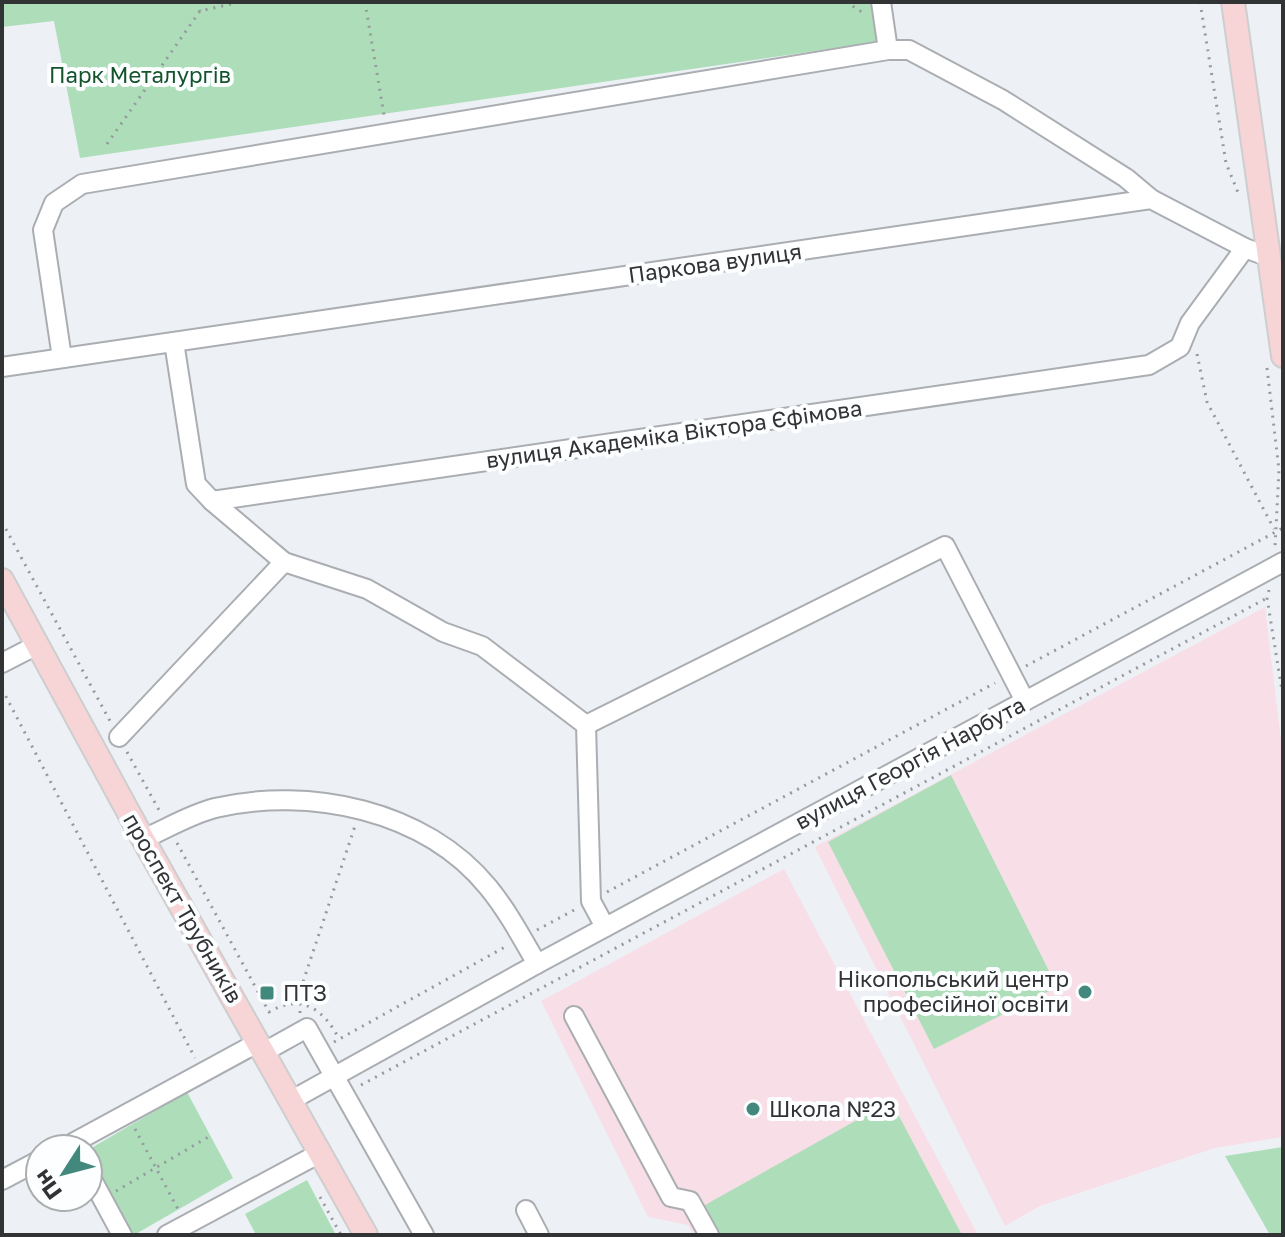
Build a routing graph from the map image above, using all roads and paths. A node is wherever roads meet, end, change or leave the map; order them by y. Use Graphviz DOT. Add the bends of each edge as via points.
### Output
graph roads {
  1 [pos="198,2"];
  2 [pos="240,2"];
  3 [pos="365,2"];
  4 [pos="881,2"];
  5 [pos="1200,2"];
  6 [pos="1233,2"];
  7 [pos="200,11"];
  8 [pos="888,50"];
  9 [pos="387,135"];
  10 [pos="107,144"];
  11 [pos="1240,198"];
  12 [pos="1151,199"];
  13 [pos="1245,248"];
  14 [pos="1269,257"];
  15 [pos="1190,323"];
  16 [pos="174,342"];
  17 [pos="1274,356"];
  18 [pos="62,358"];
  19 [pos="2,367"];
  20 [pos="212,501"];
  21 [pos="2,522"];
  22 [pos="1283,528"];
  23 [pos="1275,532"];
  24 [pos="284,562"];
  25 [pos="1279,564"];
  26 [pos="2,580"];
  27 [pos="1267,598"];
  28 [pos="37,645"];
  29 [pos="2,663"];
  30 [pos="1011,675"];
  31 [pos="2,689"];
  32 [pos="1283,697"];
  33 [pos="1025,701"];
  34 [pos="586,725"];
  35 [pos="119,737"];
  36 [pos="360,810"];
  37 [pos="168,828"];
  38 [pos="143,839"];
  39 [pos="591,901"];
  40 [pos="605,927"];
  41 [pos="522,938"];
  42 [pos="537,964"];
  43 [pos="269,1012"];
  44 [pos="574,1016"];
  45 [pos="307,1028"];
  46 [pos="262,1047"];
  47 [pos="320,1050"];
  48 [pos="203,1073"];
  49 [pos="333,1077"];
  50 [pos="343,1094"];
  51 [pos="290,1101"];
  52 [pos="126,1115"];
  53 [pos="94,1133"];
  54 [pos="210,1136"];
  55 [pos="320,1153"];
  56 [pos="156,1167"];
  57 [pos="24,1168"];
  58 [pos="2,1180"];
  59 [pos="104,1197"];
  60 [pos="104,1202"];
  61 [pos="526,1210"];
  62 [pos="186,1225"];
  63 [pos="122,1235"];
  64 [pos="167,1235"];
  65 [pos="366,1235"];
  66 [pos="424,1235"];
  67 [pos="539,1235"];
  68 [pos="709,1235"];
  1 -- 7 [label="path"];
  2 -- 7 [label="path"];
  3 -- 9 [label="path"];
  4 -- 8 [label="street"];
  5 -- 11 [label="path" via="1226,163"];
  6 -- 14 [label="main road"];
  7 -- 10 [label="path"];
  8 -- 9 [label="street"];
  8 -- 12 [label="street" via="909,50 1003,100"];
  9 -- 18 [label="street" via="82,184 54,203 43,230"];
  12 -- 13 [label="street"];
  12 -- 16 [label="street, Паркова вулиця"];
  13 -- 14 [label="street"];
  13 -- 15 [label="street, вулиця Академіка Віктора Єфімова"];
  14 -- 17 [label="main road"];
  15 -- 20 [label="street, вулиця Академіка Віктора Єфімова" via="1180,347 1149,365"];
  15 -- 23 [label="path" via="1207,402"];
  16 -- 18 [label="street, Паркова вулиця"];
  16 -- 20 [label="street" via="196,484"];
  17 -- 23 [label="path" via="1279,470"];
  18 -- 19 [label="street, Паркова вулиця"];
  20 -- 24 [label="street"];
  21 -- 35 [label="path"];
  22 -- 23 [label="path"];
  23 -- 25 [label="path"];
  23 -- 30 [label="path"];
  24 -- 34 [label="street" via="367,589 443,632 482,646"];
  24 -- 35 [label="street"];
  25 -- 27 [label="path"];
  25 -- 33 [label="street, вулиця Георгія Нарбута"];
  26 -- 28 [label="main road, проспект Трубників"];
  27 -- 32 [label="path"];
  27 -- 50 [label="path"];
  28 -- 29 [label="street"];
  28 -- 38 [label="main road, проспект Трубників"];
  30 -- 33 [label="street"];
  30 -- 34 [label="street" via="945,546"];
  30 -- 39 [label="path"];
  31 -- 48 [label="path"];
  33 -- 40 [label="street, вулиця Георгія Нарбута"];
  34 -- 39 [label="street"];
  35 -- 37 [label="path"];
  36 -- 37 [label="street" via="275,798 213,808"];
  36 -- 41 [label="street" via="396,821 445,847 487,885"];
  36 -- 45 [label="path" via="300,991 299,1011"];
  37 -- 38 [label="street"];
  37 -- 43 [label="path"];
  38 -- 46 [label="main road, проспект Трубників"];
  39 -- 40 [label="street"];
  39 -- 41 [label="path"];
  40 -- 42 [label="street, вулиця Георгія Нарбута"];
  41 -- 42 [label="street"];
  41 -- 47 [label="path"];
  42 -- 49 [label="street, вулиця Георгія Нарбута"];
  44 -- 68 [label="street" via="671,1197 690,1201"];
  45 -- 46 [label="street"];
  45 -- 47 [label="street"];
  46 -- 48 [label="street"];
  46 -- 51 [label="main road, проспект Трубників"];
  47 -- 49 [label="street"];
  48 -- 52 [label="street"];
  49 -- 50 [label="street"];
  49 -- 51 [label="street, вулиця Георгія Нарбута"];
  50 -- 66 [label="street"];
  51 -- 55 [label="main road, проспект Трубників"];
  52 -- 53 [label="street"];
  52 -- 56 [label="path"];
  54 -- 56 [label="path"];
  55 -- 62 [label="street"];
  55 -- 65 [label="main road, проспект Трубників"];
  56 -- 59 [label="path"];
  56 -- 62 [label="path"];
  57 -- 58 [label="street"];
  60 -- 63 [label="street"];
  61 -- 67 [label="street"];
  62 -- 64 [label="street"];
}
